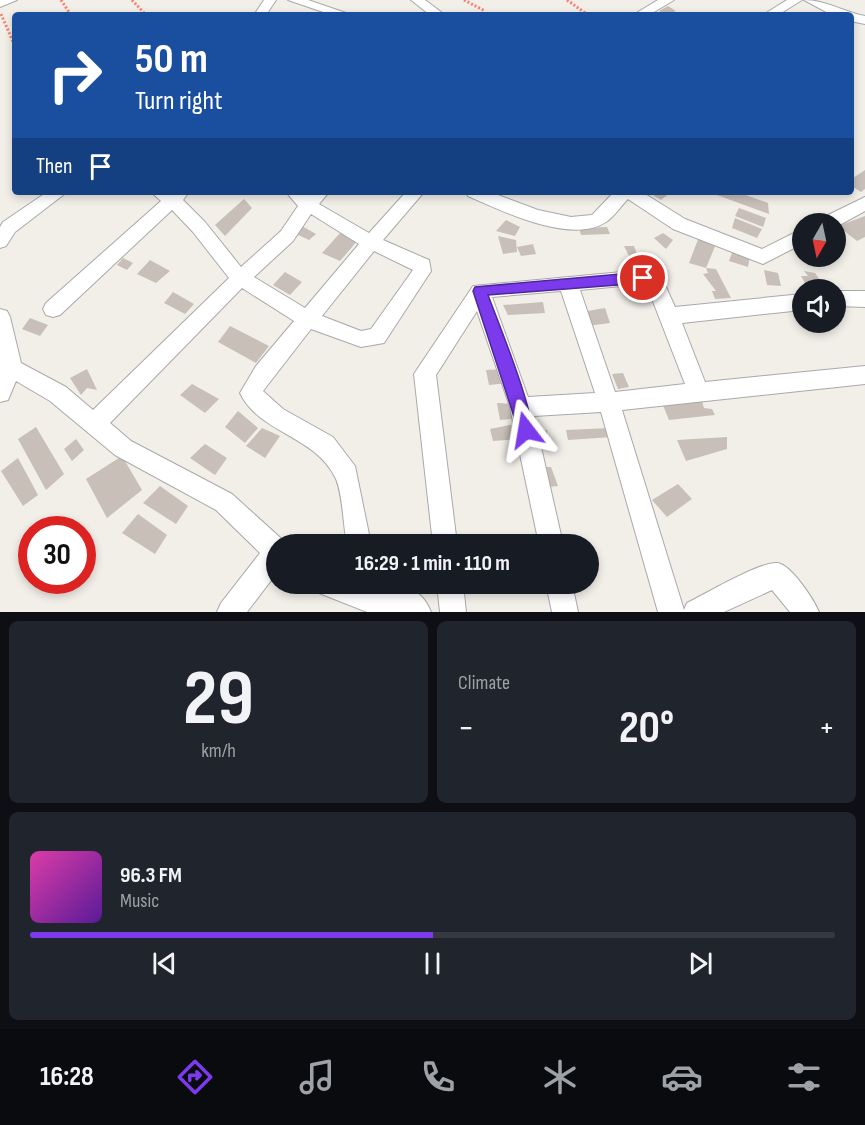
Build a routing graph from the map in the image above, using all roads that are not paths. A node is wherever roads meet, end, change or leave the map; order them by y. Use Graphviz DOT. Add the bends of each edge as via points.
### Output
graph roads {
  1 [pos="11,0"];
  2 [pos="294,0"];
  3 [pos="417,0"];
  4 [pos="668,0"];
  5 [pos="796,0"];
  6 [pos="810,0"];
  7 [pos="0,3"];
  8 [pos="336,12"];
  9 [pos="435,12"];
  10 [pos="645,12"];
  11 [pos="774,12"];
  12 [pos="836,12"];
  13 [pos="55,195"];
  14 [pos="170,195"];
  15 [pos="172,195"];
  16 [pos="413,195"];
  17 [pos="481,195"];
  18 [pos="621,195"];
  19 [pos="635,195"];
  20 [pos="308,196"];
  21 [pos="865,203"];
  22 [pos="846,213"];
  23 [pos="0,241"];
  24 [pos="792,241"];
  25 [pos="371,242"];
  26 [pos="240,278"];
  27 [pos="568,284"];
  28 [pos="480,291"];
  29 [pos="846,299"];
  30 [pos="865,299"];
  31 [pos="792,303"];
  32 [pos="53,309"];
  33 [pos="669,316"];
  34 [pos="0,317"];
  35 [pos="308,319"];
  36 [pos="12,368"];
  37 [pos="865,375"];
  38 [pos="698,391"];
  39 [pos="0,393"];
  40 [pos="608,402"];
  41 [pos="521,407"];
  42 [pos="94,424"];
  43 [pos="356,534"];
  44 [pos="444,534"];
  45 [pos="549,534"];
  46 [pos="266,542"];
  47 [pos="266,565"];
  48 [pos="354,594"];
  49 [pos="396,594"];
  50 [pos="451,594"];
  51 [pos="561,594"];
  52 [pos="230,612"];
  53 [pos="401,612"];
  54 [pos="418,612"];
  55 [pos="453,612"];
  56 [pos="565,612"];
  57 [pos="670,612"];
  58 [pos="696,612"];
  59 [pos="806,612"];
  1 -- 7 [label="street"];
  2 -- 8 [label="street"];
  3 -- 9 [label="street"];
  4 -- 10 [label="street"];
  5 -- 11 [label="street"];
  6 -- 12 [label="street"];
  13 -- 23 [label="street" via="9,227"];
  14 -- 32 [label="street"];
  15 -- 26 [label="street"];
  16 -- 25 [label="street"];
  17 -- 18 [label="street" via="521,213 566,223 597,219"];
  19 -- 24 [label="street" via="679,224 763,257"];
  20 -- 25 [label="street"];
  20 -- 26 [label="street" via="287,236"];
  21 -- 22 [label="street"];
  25 -- 35 [label="street"];
  25 -- 35 [label="street" via="422,265 422,272 377,337 361,339"];
  26 -- 35 [label="street"];
  26 -- 42 [label="street"];
  27 -- 28 [label="street"];
  27 -- 33 [label="street" via="649,278 654,281"];
  27 -- 40 [label="street"];
  28 -- 41 [label="street"];
  28 -- 44 [label="street" via="425,374"];
  29 -- 30 [label="street"];
  31 -- 33 [label="street"];
  33 -- 38 [label="street"];
  34 -- 36 [label="street"];
  35 -- 43 [label="street" via="263,370 251,393 275,416 325,444 347,474"];
  36 -- 39 [label="street"];
  36 -- 42 [label="street" via="58,394"];
  37 -- 38 [label="street"];
  38 -- 40 [label="street"];
  40 -- 41 [label="street"];
  40 -- 57 [label="street"];
  41 -- 45 [label="street"];
  42 -- 46 [label="street" via="123,448 224,502"];
  47 -- 52 [label="street"];
  48 -- 53 [label="street"];
  49 -- 54 [label="street"];
  50 -- 55 [label="street"];
  51 -- 56 [label="street"];
  58 -- 59 [label="street" via="765,578 778,576"];
}
